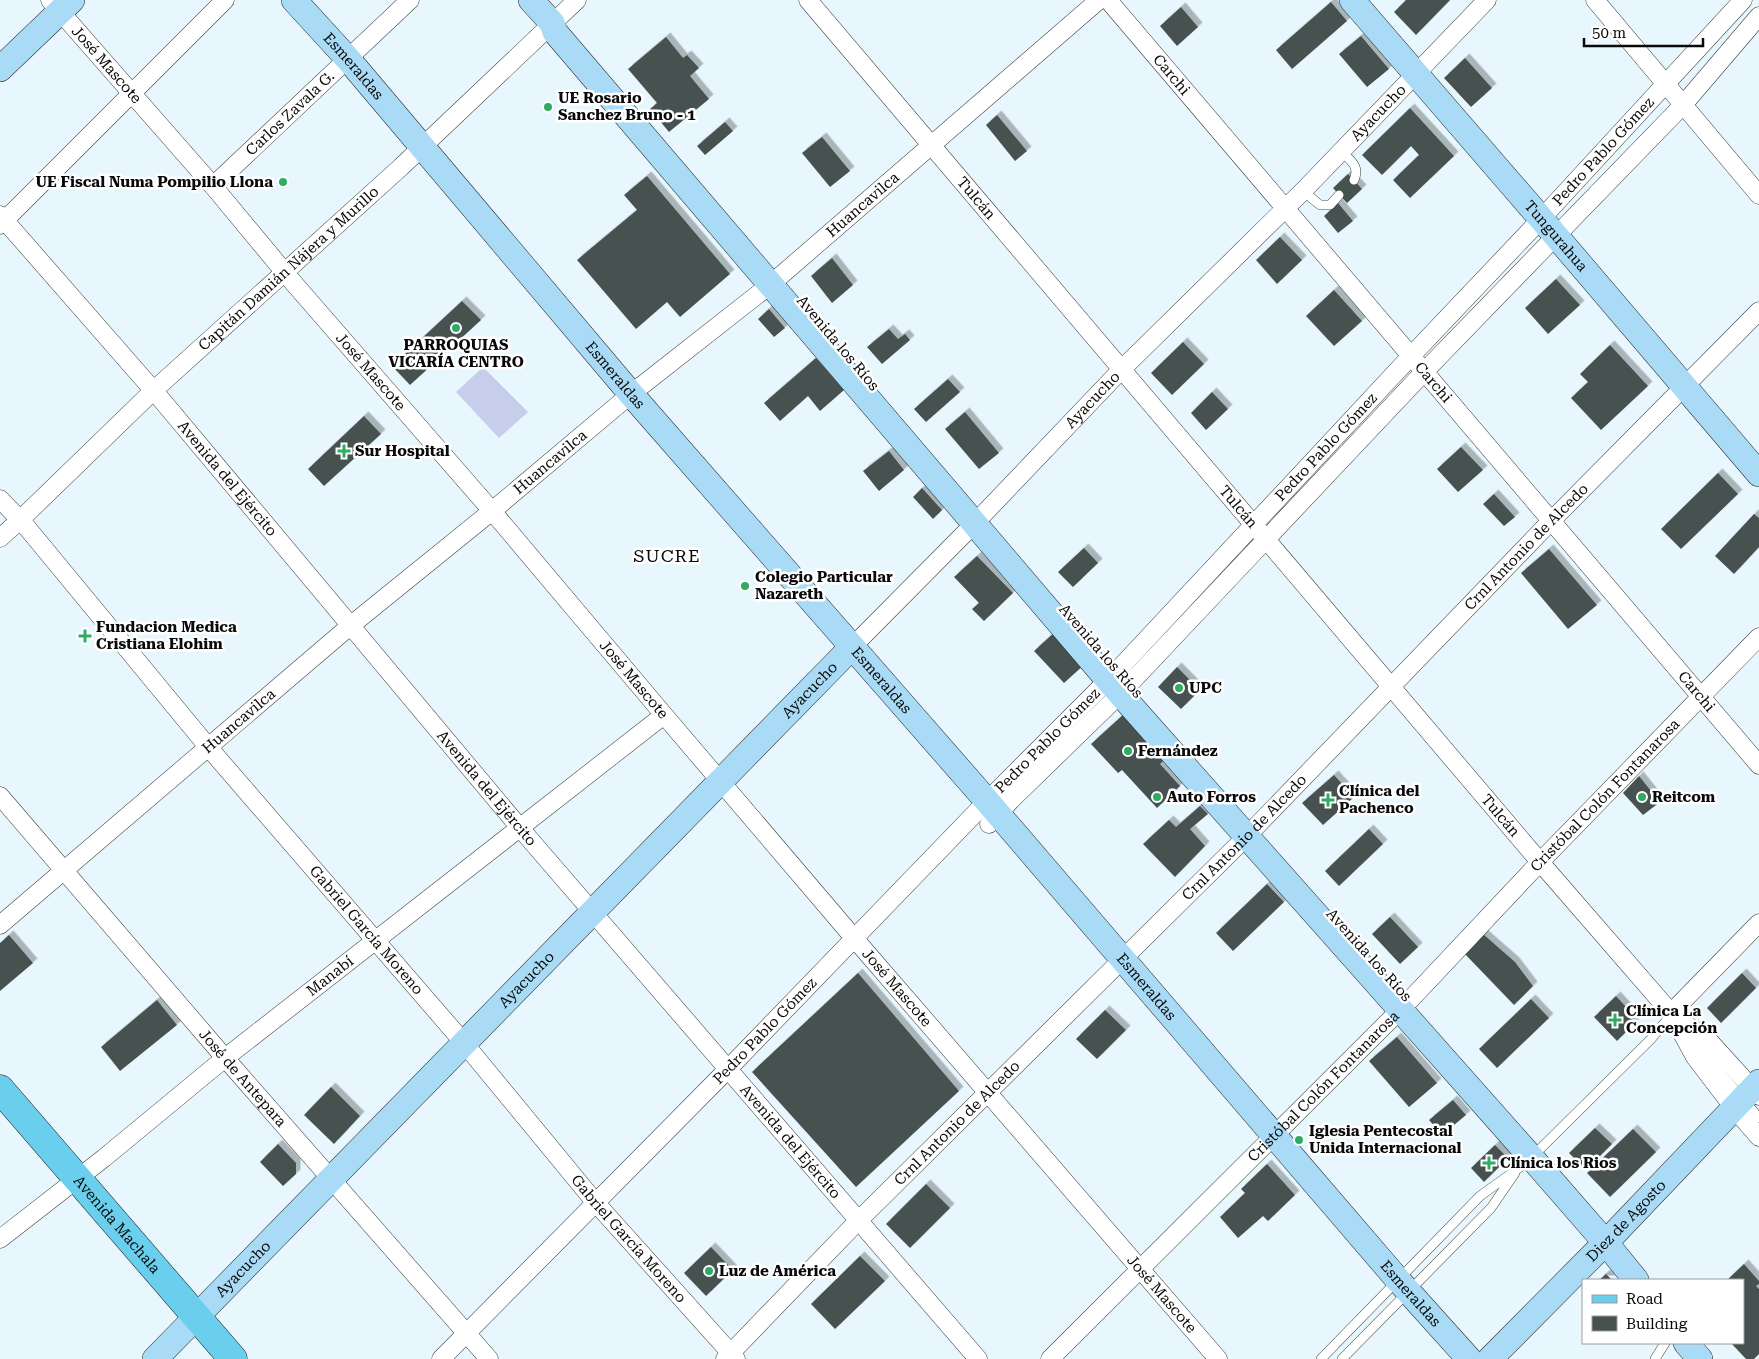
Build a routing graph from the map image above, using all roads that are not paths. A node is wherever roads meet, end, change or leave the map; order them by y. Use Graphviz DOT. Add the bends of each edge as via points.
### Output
graph roads {
  1 [pos="225,0"];
  2 [pos="278,0"];
  3 [pos="294,0"];
  4 [pos="410,0"];
  5 [pos="531,0"];
  6 [pos="577,0"];
  7 [pos="808,0"];
  8 [pos="1099,0"];
  9 [pos="1108,0"];
  10 [pos="1352,0"];
  11 [pos="1487,0"];
  12 [pos="1595,0"];
  13 [pos="1743,0"];
  14 [pos="61,4"];
  15 [pos="1759,16"];
  16 [pos="552,23"];
  17 [pos="344,64"];
  18 [pos="0,68"];
  19 [pos="1415,75"];
  20 [pos="1666,85"];
  21 [pos="132,92"];
  22 [pos="1683,105"];
  23 [pos="930,145"];
  24 [pos="417,151"];
  25 [pos="1342,152"];
  26 [pos="1354,180"];
  27 [pos="213,186"];
  28 [pos="1303,191"];
  29 [pos="1339,195"];
  30 [pos="1759,195"];
  31 [pos="1285,209"];
  32 [pos="1,220"];
  33 [pos="1548,228"];
  34 [pos="284,271"];
  35 [pos="776,280"];
  36 [pos="1759,311"];
  37 [pos="1411,356"];
  38 [pos="1122,369"];
  39 [pos="1424,372"];
  40 [pos="1685,387"];
  41 [pos="153,391"];
  42 [pos="628,397"];
  43 [pos="1759,474"];
  44 [pos="0,499"];
  45 [pos="492,511"];
  46 [pos="979,519"];
  47 [pos="20,520"];
  48 [pos="1551,521"];
  49 [pos="1254,524"];
  50 [pos="0,538"];
  51 [pos="1266,539"];
  52 [pos="350,626"];
  53 [pos="1759,637"];
  54 [pos="847,651"];
  55 [pos="1119,682"];
  56 [pos="1392,687"];
  57 [pos="1701,697"];
  58 [pos="664,715"];
  59 [pos="208,748"];
  60 [pos="1759,765"];
  61 [pos="720,781"];
  62 [pos="0,796"];
  63 [pos="988,813"];
  64 [pos="520,828"];
  65 [pos="1250,833"];
  66 [pos="1540,862"];
  67 [pos="63,870"];
  68 [pos="592,912"];
  69 [pos="1759,924"];
  70 [pos="0,925"];
  71 [pos="854,938"];
  72 [pos="376,941"];
  73 [pos="1118,965"];
  74 [pos="1405,1005"];
  75 [pos="1671,1014"];
  76 [pos="464,1043"];
  77 [pos="225,1058"];
  78 [pos="727,1070"];
  79 [pos="0,1089"];
  80 [pos="988,1092"];
  81 [pos="1749,1095"];
  82 [pos="1759,1118"];
  83 [pos="1759,1137"];
  84 [pos="1270,1140"];
  85 [pos="1530,1158"];
  86 [pos="77,1178"];
  87 [pos="330,1178"];
  88 [pos="595,1202"];
  89 [pos="858,1221"];
  90 [pos="0,1239"];
  91 [pos="1609,1239"];
  92 [pos="1141,1269"];
  93 [pos="1635,1279"];
  94 [pos="1649,1279"];
  95 [pos="1399,1291"];
  96 [pos="197,1316"];
  97 [pos="467,1333"];
  98 [pos="1664,1344"];
  99 [pos="1687,1344"];
  100 [pos="1704,1344"];
  101 [pos="730,1357"];
  102 [pos="155,1359"];
  103 [pos="233,1359"];
  104 [pos="441,1359"];
  105 [pos="489,1359"];
  106 [pos="978,1359"];
  107 [pos="1050,1359"];
  108 [pos="1218,1359"];
  109 [pos="1321,1359"];
  110 [pos="1342,1359"];
  111 [pos="1452,1359"];
  112 [pos="1469,1359"];
  113 [pos="1490,1359"];
  114 [pos="1655,1359"];
  115 [pos="1700,1359"];
  116 [pos="1717,1359"];
  1 -- 21 [label="street"];
  2 -- 17 [label="main road, Esmeraldas"];
  3 -- 17 [label="main road, Esmeraldas"];
  4 -- 17 [label="street, Carlos Zavala G."];
  5 -- 16 [label="main road, Avenida los Ríos"];
  6 -- 16 [label="street, Capitán Damián Nájera y Murillo"];
  7 -- 23 [label="street, Tulcán"];
  8 -- 23 [label="street, Huancavilca"];
  9 -- 31 [label="street, Carchi"];
  10 -- 19 [label="main road, Tungurahua"];
  11 -- 19 [label="street, Ayacucho"];
  12 -- 20 [label="street"];
  13 -- 20 [label="street, Pedro Pablo Gómez"];
  14 -- 18 [label="main road"];
  14 -- 21 [label="street, José Mascote"];
  15 -- 22 [label="street, Pedro Pablo Gómez"];
  16 -- 24 [label="street, Capitán Damián Nájera y Murillo"];
  16 -- 35 [label="main road, Avenida los Ríos" via="555,32"];
  17 -- 24 [label="main road, Esmeraldas"];
  17 -- 27 [label="street, Carlos Zavala G."];
  19 -- 25 [label="street, Ayacucho"];
  19 -- 33 [label="main road, Tungurahua"];
  20 -- 22 [label="street"];
  20 -- 33 [label="street, Pedro Pablo Gómez"];
  21 -- 27 [label="street, José Mascote"];
  21 -- 32 [label="street"];
  22 -- 30 [label="street"];
  22 -- 33 [label="street, Pedro Pablo Gómez"];
  23 -- 35 [label="street, Huancavilca"];
  23 -- 38 [label="street, Tulcán"];
  24 -- 34 [label="street, Capitán Damián Nájera y Murillo"];
  24 -- 42 [label="main road, Esmeraldas"];
  25 -- 26 [label="lane" via="1355,165 1357,173"];
  25 -- 28 [label="street, Ayacucho"];
  27 -- 34 [label="street, José Mascote"];
  28 -- 29 [label="lane" via="1320,205 1330,205"];
  28 -- 31 [label="street, Ayacucho"];
  31 -- 37 [label="street, Carchi"];
  31 -- 38 [label="street, Ayacucho"];
  32 -- 41 [label="street, Avenida del Ejército"];
  33 -- 37 [label="street, Pedro Pablo Gómez"];
  33 -- 39 [label="street, Pedro Pablo Gómez"];
  33 -- 40 [label="main road, Tungurahua"];
  34 -- 41 [label="street, Capitán Damián Nájera y Murillo"];
  34 -- 45 [label="street, José Mascote"];
  35 -- 42 [label="street, Huancavilca"];
  35 -- 46 [label="main road, Avenida los Ríos"];
  36 -- 40 [label="street, Crnl Antonio de Alcedo"];
  37 -- 39 [label="street, Carchi"];
  37 -- 49 [label="street, Pedro Pablo Gómez"];
  38 -- 46 [label="street, Ayacucho"];
  38 -- 49 [label="street, Tulcán"];
  39 -- 48 [label="street, Carchi"];
  39 -- 51 [label="street, Pedro Pablo Gómez"];
  40 -- 43 [label="main road, Tungurahua"];
  40 -- 48 [label="street, Crnl Antonio de Alcedo"];
  41 -- 47 [label="street, Capitán Damián Nájera y Murillo"];
  41 -- 52 [label="street, Avenida del Ejército"];
  42 -- 45 [label="street, Huancavilca"];
  42 -- 54 [label="main road, Esmeraldas"];
  44 -- 47 [label="street, Gabriel García Moreno"];
  45 -- 52 [label="street, Huancavilca"];
  45 -- 58 [label="street, José Mascote"];
  46 -- 54 [label="street, Ayacucho"];
  46 -- 55 [label="main road, Avenida los Ríos"];
  47 -- 50 [label="street, Capitán Damián Nájera y Murillo"];
  47 -- 59 [label="street, Gabriel García Moreno"];
  48 -- 56 [label="street, Crnl Antonio de Alcedo"];
  48 -- 57 [label="street, Carchi"];
  49 -- 51 [label="street, Tulcán"];
  49 -- 55 [label="street, Pedro Pablo Gómez"];
  51 -- 55 [label="street, Pedro Pablo Gómez"];
  51 -- 56 [label="street, Tulcán"];
  52 -- 59 [label="street, Huancavilca"];
  52 -- 64 [label="street, Avenida del Ejército"];
  53 -- 57 [label="street, Cristóbal Colón Fontanarosa"];
  54 -- 61 [label="main road, Ayacucho"];
  54 -- 63 [label="main road, Esmeraldas"];
  55 -- 63 [label="street, Pedro Pablo Gómez" via="1011,800"];
  55 -- 65 [label="main road, Avenida los Ríos"];
  56 -- 65 [label="street, Crnl Antonio de Alcedo"];
  56 -- 66 [label="street, Tulcán"];
  57 -- 60 [label="street, Carchi"];
  57 -- 66 [label="street, Cristóbal Colón Fontanarosa"];
  58 -- 61 [label="street, José Mascote"];
  58 -- 64 [label="street, Manabí"];
  59 -- 67 [label="street, Huancavilca"];
  59 -- 72 [label="street, Gabriel García Moreno"];
  61 -- 68 [label="main road, Ayacucho"];
  61 -- 71 [label="street, José Mascote"];
  62 -- 67 [label="street, José de Antepara"];
  63 -- 71 [label="street, Pedro Pablo Gómez"];
  63 -- 73 [label="main road, Esmeraldas"];
  64 -- 68 [label="street, Avenida del Ejército"];
  64 -- 72 [label="street, Manabí"];
  65 -- 73 [label="street, Crnl Antonio de Alcedo"];
  65 -- 74 [label="main road, Avenida los Ríos"];
  66 -- 74 [label="street, Cristóbal Colón Fontanarosa"];
  66 -- 75 [label="street, Tulcán"];
  67 -- 70 [label="street, Huancavilca"];
  67 -- 77 [label="street, José de Antepara"];
  68 -- 76 [label="main road, Ayacucho"];
  68 -- 78 [label="street, Avenida del Ejército"];
  69 -- 75 [label="street"];
  71 -- 78 [label="street, Pedro Pablo Gómez"];
  71 -- 80 [label="street, José Mascote"];
  72 -- 76 [label="street, Gabriel García Moreno"];
  72 -- 77 [label="street, Manabí"];
  73 -- 80 [label="street, Crnl Antonio de Alcedo"];
  73 -- 84 [label="main road, Esmeraldas"];
  74 -- 84 [label="street, Cristóbal Colón Fontanarosa"];
  74 -- 85 [label="main road, Avenida los Ríos"];
  75 -- 81 [label="street, Tulcán" via="1710,1042"];
  75 -- 81 [label="street, Tulcán" via="1695,1057"];
  75 -- 85 [label="lane" via="1651,1039"];
  76 -- 87 [label="main road, Ayacucho"];
  76 -- 88 [label="street, Gabriel García Moreno"];
  77 -- 86 [label="street, Manabí"];
  77 -- 87 [label="street, José de Antepara"];
  78 -- 88 [label="street, Pedro Pablo Gómez"];
  78 -- 89 [label="street, Avenida del Ejército"];
  79 -- 86 [label="main road, Avenida Machala"];
  80 -- 89 [label="street, Crnl Antonio de Alcedo"];
  80 -- 92 [label="street, José Mascote"];
  81 -- 82 [label="lane"];
  81 -- 83 [label="street, Tulcán"];
  81 -- 91 [label="main road, Diez de Agosto"];
  84 -- 92 [label="street, Cristóbal Colón Fontanarosa"];
  84 -- 95 [label="main road, Esmeraldas"];
  85 -- 91 [label="main road, Avenida los Ríos"];
  85 -- 95 [label="lane" via="1491,1208"];
  85 -- 95 [label="lane" via="1480,1196"];
  86 -- 90 [label="street, Manabí"];
  86 -- 96 [label="main road, Avenida Machala"];
  87 -- 96 [label="main road, Ayacucho"];
  87 -- 97 [label="street, José de Antepara"];
  88 -- 97 [label="street, Pedro Pablo Gómez"];
  88 -- 101 [label="street, Gabriel García Moreno"];
  89 -- 101 [label="street, Crnl Antonio de Alcedo"];
  89 -- 106 [label="street, Avenida del Ejército"];
  91 -- 93 [label="main road, Avenida los Ríos"];
  91 -- 94 [label="main road, Avenida los Ríos"];
  91 -- 113 [label="main road, Diez de Agosto"];
  92 -- 107 [label="street, Cristóbal Colón Fontanarosa"];
  92 -- 108 [label="street, José Mascote"];
  95 -- 109 [label="lane"];
  95 -- 110 [label="lane"];
  95 -- 111 [label="main road, Esmeraldas"];
  95 -- 112 [label="main road, Esmeraldas"];
  96 -- 102 [label="main road, Ayacucho"];
  96 -- 103 [label="main road, Avenida Machala"];
  97 -- 104 [label="street, Pedro Pablo Gómez"];
  97 -- 105 [label="street, José de Antepara"];
  98 -- 114 [label="lane"];
  99 -- 115 [label="main road"];
  100 -- 116 [label="main road"];
}
